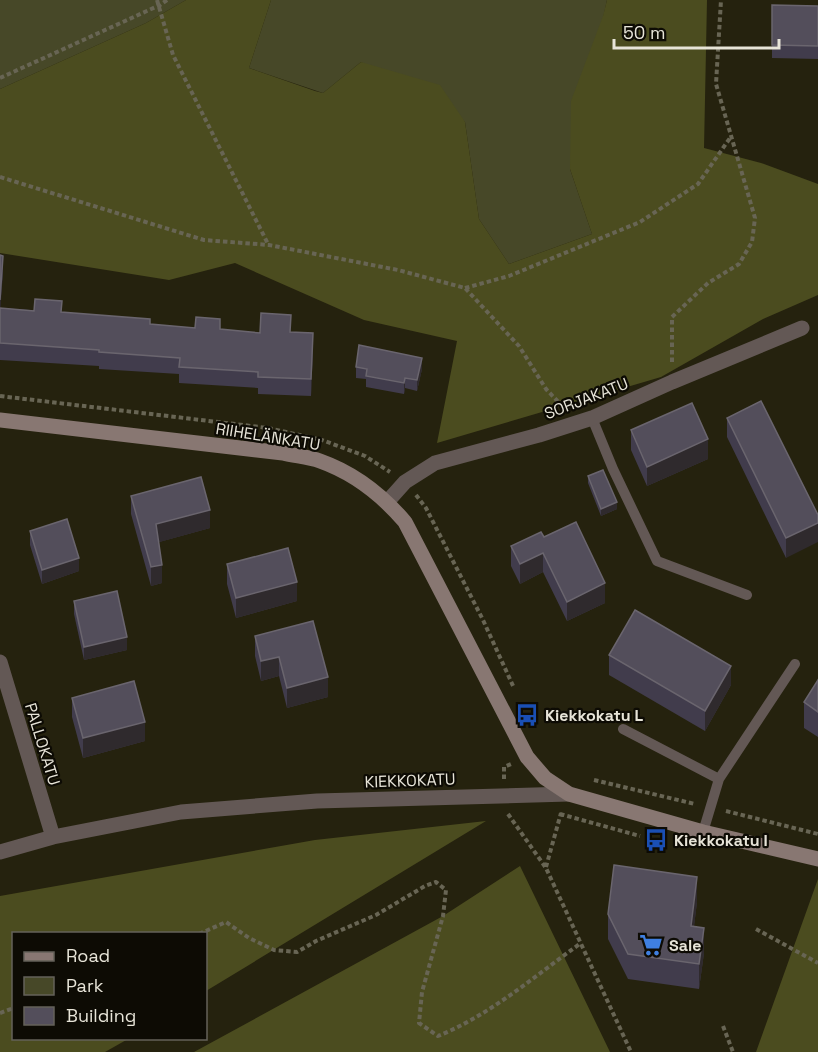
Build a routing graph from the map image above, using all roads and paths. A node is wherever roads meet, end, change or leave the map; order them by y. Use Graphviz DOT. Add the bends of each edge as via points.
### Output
graph roads {
  1 [pos="157,0"];
  2 [pos="166,0"];
  3 [pos="721,0"];
  4 [pos="160,5"];
  5 [pos="0,78"];
  6 [pos="731,138"];
  7 [pos="0,177"];
  8 [pos="269,245"];
  9 [pos="465,288"];
  10 [pos="802,328"];
  11 [pos="672,382"];
  12 [pos="0,420"];
  13 [pos="584,420"];
  14 [pos="388,501"];
  15 [pos="747,595"];
  16 [pos="0,662"];
  17 [pos="795,664"];
  18 [pos="624,729"];
  19 [pos="527,757"];
  20 [pos="719,779"];
  21 [pos="569,794"];
  22 [pos="505,795"];
  23 [pos="703,832"];
  24 [pos="52,837"];
  25 [pos="0,852"];
  26 [pos="818,859"];
  27 [pos="546,868"];
  28 [pos="756,929"];
  29 [pos="201,932"];
  30 [pos="581,943"];
  31 [pos="818,963"];
  32 [pos="723,1026"];
  33 [pos="632,1052"];
  34 [pos="733,1052"];
  1 -- 4 [label="path"];
  2 -- 4 [label="path"];
  3 -- 6 [label="path" via="716,84"];
  4 -- 5 [label="path"];
  4 -- 8 [label="path" via="173,55"];
  6 -- 9 [label="path" via="698,184 640,222 509,276"];
  6 -- 11 [label="path" via="755,218 752,243 738,264 708,283 672,317"];
  7 -- 8 [label="path" via="204,240"];
  8 -- 9 [label="path" via="398,270"];
  9 -- 13 [label="path" via="519,346 546,389"];
  10 -- 11 [label="street, SORJAKATU"];
  11 -- 13 [label="street, SORJAKATU"];
  12 -- 14 [label="street, RIIHELÄNKATU" via="283,453 320,461 354,477"];
  13 -- 14 [label="street, SORJAKATU" via="435,463 405,482"];
  13 -- 15 [label="lane" via="613,469 657,561"];
  14 -- 19 [label="street, RIIHELÄNKATU" via="405,522"];
  16 -- 24 [label="street, PALLOKATU"];
  17 -- 20 [label="lane"];
  18 -- 20 [label="lane"];
  19 -- 21 [label="street, RIIHELÄNKATU" via="545,778"];
  19 -- 22 [label="path" via="504,767"];
  20 -- 23 [label="lane"];
  21 -- 22 [label="street, KIEKKOKATU"];
  21 -- 23 [label="street, KIEKKOKATU"];
  21 -- 27 [label="path"];
  22 -- 24 [label="street, KIEKKOKATU" via="317,801 181,812"];
  22 -- 27 [label="path" via="508,814"];
  23 -- 26 [label="street, KIEKKOKATU"];
  24 -- 25 [label="street, KIEKKOKATU"];
  27 -- 30 [label="path"];
  28 -- 31 [label="path"];
  29 -- 30 [label="path" via="226,922 274,950 297,952 436,882 446,890 445,899 422,992 419,1023 438,1036 527,984"];
  30 -- 33 [label="path"];
  32 -- 34 [label="path"];
}
